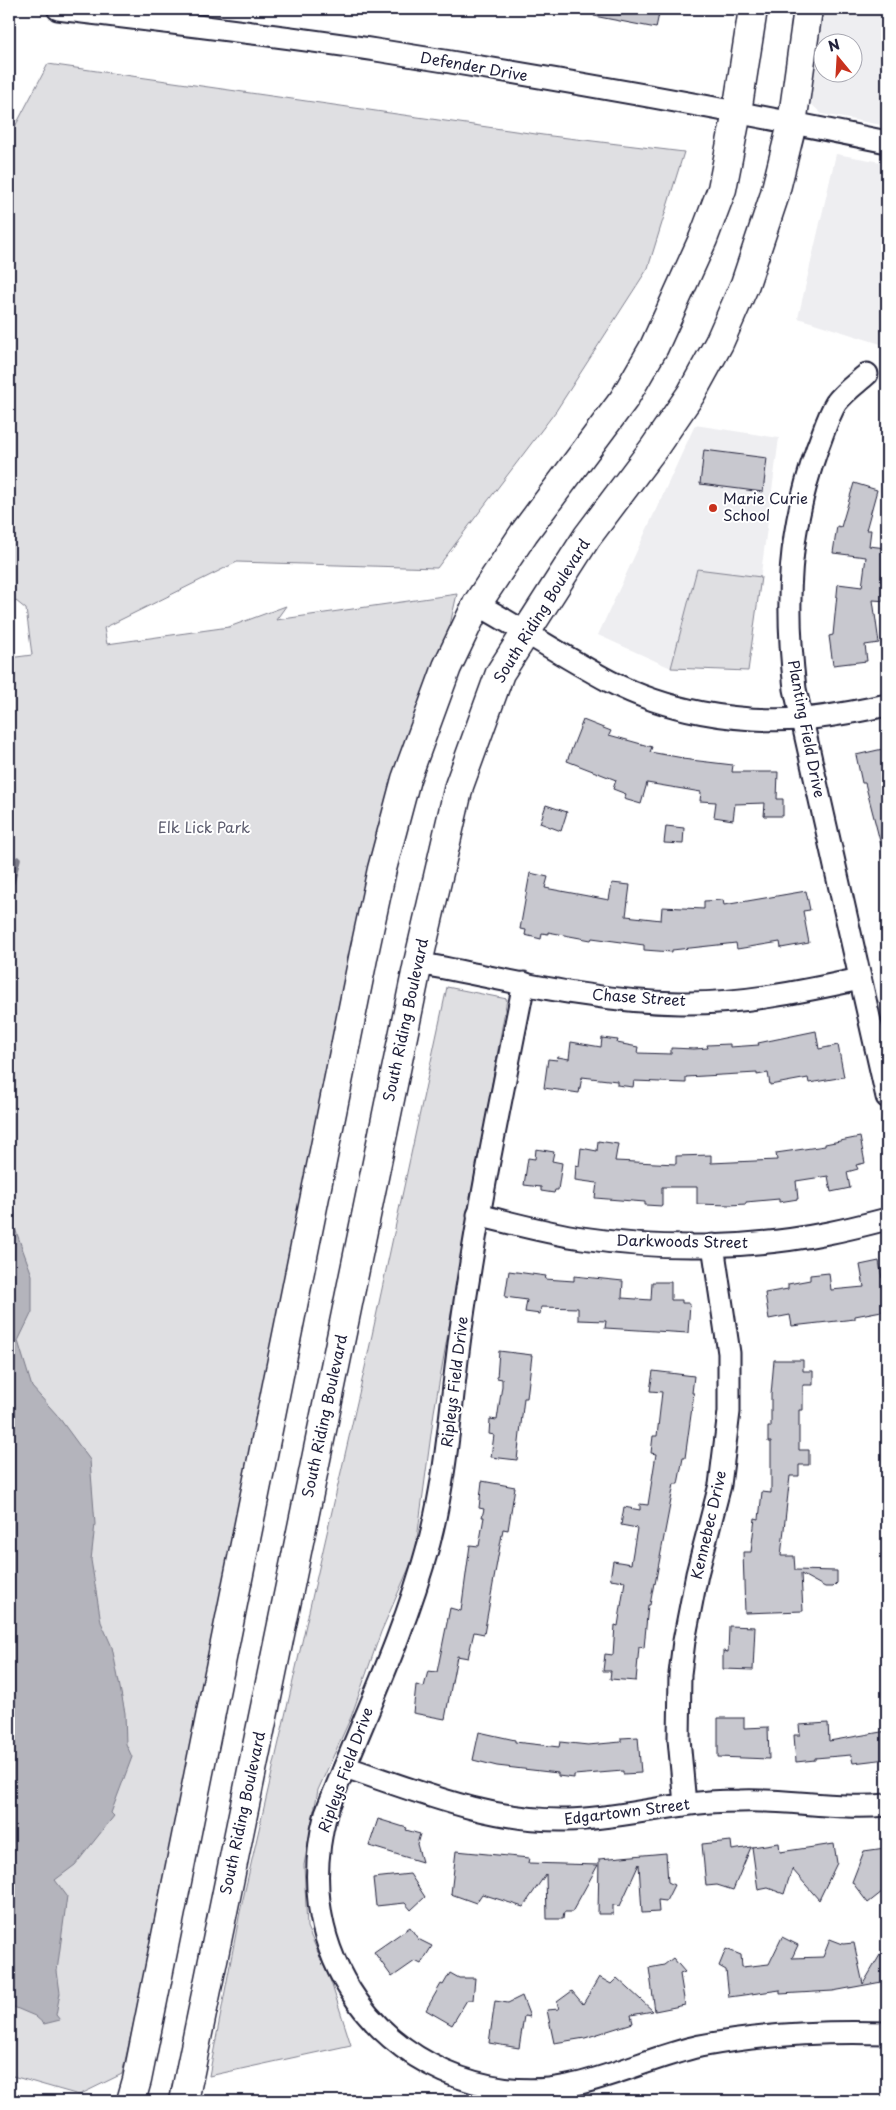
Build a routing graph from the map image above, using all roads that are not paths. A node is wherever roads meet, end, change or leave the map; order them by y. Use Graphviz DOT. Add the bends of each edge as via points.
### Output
graph roads {
  1 [pos="58,9"];
  2 [pos="753,9"];
  3 [pos="808,9"];
  4 [pos="737,112"];
  5 [pos="792,124"];
  6 [pos="887,142"];
  7 [pos="867,374"];
  8 [pos="477,604"];
  9 [pos="527,632"];
  10 [pos="887,705"];
  11 [pos="801,719"];
  12 [pos="418,963"];
  13 [pos="860,980"];
  14 [pos="524,982"];
  15 [pos="887,1097"];
  16 [pos="478,1215"];
  17 [pos="887,1220"];
  18 [pos="713,1245"];
  19 [pos="345,1767"];
  20 [pos="685,1804"];
  21 [pos="887,1805"];
  22 [pos="887,2033"];
  23 [pos="131,2101"];
  24 [pos="184,2101"];
  1 -- 4 [label="street, Defender Drive" via="375,50"];
  2 -- 4 [label="street"];
  3 -- 5 [label="street, South Riding Boulevard"];
  4 -- 5 [label="street, Defender Drive"];
  4 -- 8 [label="street" via="722,188 710,222 654,347 624,399 524,533"];
  5 -- 6 [label="street, Defender Drive"];
  5 -- 9 [label="street, South Riding Boulevard" via="774,197 745,284 720,343 691,394 587,537"];
  7 -- 11 [label="street, Planting Field Drive" via="837,402 809,471 798,514 788,601 790,645"];
  8 -- 9 [label="street"];
  8 -- 23 [label="street" via="447,667 406,779 382,869"];
  9 -- 11 [label="street" via="609,681 660,701 732,717"];
  9 -- 12 [label="street, South Riding Boulevard" via="500,673 459,786"];
  10 -- 11 [label="street"];
  11 -- 13 [label="street, Planting Field Drive"];
  12 -- 14 [label="street, Chase Street"];
  12 -- 24 [label="street, South Riding Boulevard"];
  13 -- 14 [label="street, Chase Street" via="768,997 680,1003 593,996"];
  13 -- 15 [label="street, Planting Field Drive"];
  14 -- 16 [label="street, Ripleys Field Drive"];
  16 -- 18 [label="street, Darkwoods Street" via="581,1238 639,1244"];
  16 -- 19 [label="street, Ripleys Field Drive" via="434,1524 403,1623"];
  17 -- 18 [label="street, Darkwoods Street" via="827,1234"];
  18 -- 20 [label="street, Kennebec Drive" via="730,1353 729,1412 720,1485 695,1583 680,1674 679,1739"];
  19 -- 20 [label="street, Edgartown Street" via="464,1807 522,1818 595,1818"];
  19 -- 22 [label="street, Ripleys Field Drive" via="326,1813 318,1853 317,1894 326,1938 343,1979 366,2013 398,2044 436,2068 488,2086 548,2089 584,2083 665,2056 732,2040 804,2032"];
  20 -- 21 [label="street, Edgartown Street" via="744,1801"];
}
